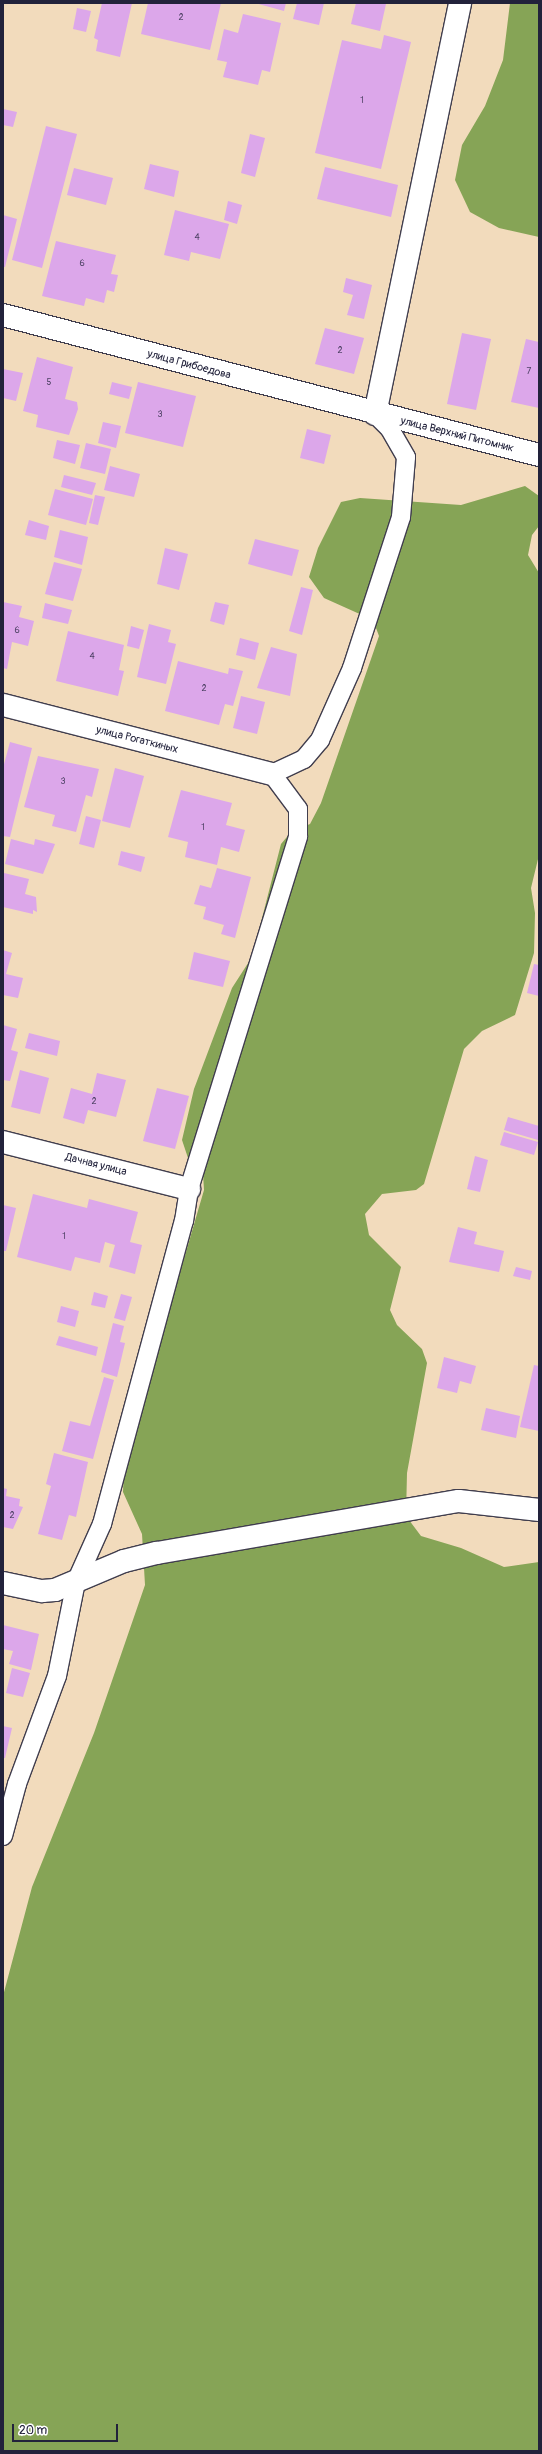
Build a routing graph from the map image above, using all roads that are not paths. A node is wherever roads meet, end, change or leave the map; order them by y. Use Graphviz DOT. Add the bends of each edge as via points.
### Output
graph roads {
  1 [pos="460,3"];
  2 [pos="3,315"];
  3 [pos="375,414"];
  4 [pos="539,455"];
  5 [pos="3,705"];
  6 [pos="272,774"];
  7 [pos="3,1142"];
  8 [pos="189,1189"];
  9 [pos="539,1510"];
  10 [pos="76,1582"];
  11 [pos="3,1583"];
  12 [pos="3,1836"];
  1 -- 3 [label="street"];
  2 -- 3 [label="street, улица Грибоедова"];
  3 -- 4 [label="street, улица Верхний Питомник"];
  3 -- 6 [label="lane" via="392,433 406,457 397,531 352,668 320,740 304,759"];
  5 -- 6 [label="street, улица Рогаткиных"];
  6 -- 8 [label="lane" via="298,809 298,836"];
  7 -- 8 [label="street, Дачная улица"];
  8 -- 10 [label="lane" via="184,1221 102,1524"];
  9 -- 10 [label="street" via="459,1501 157,1553 124,1560"];
  10 -- 11 [label="street" via="42,1592"];
  10 -- 12 [label="lane" via="57,1676 17,1784"];
}
